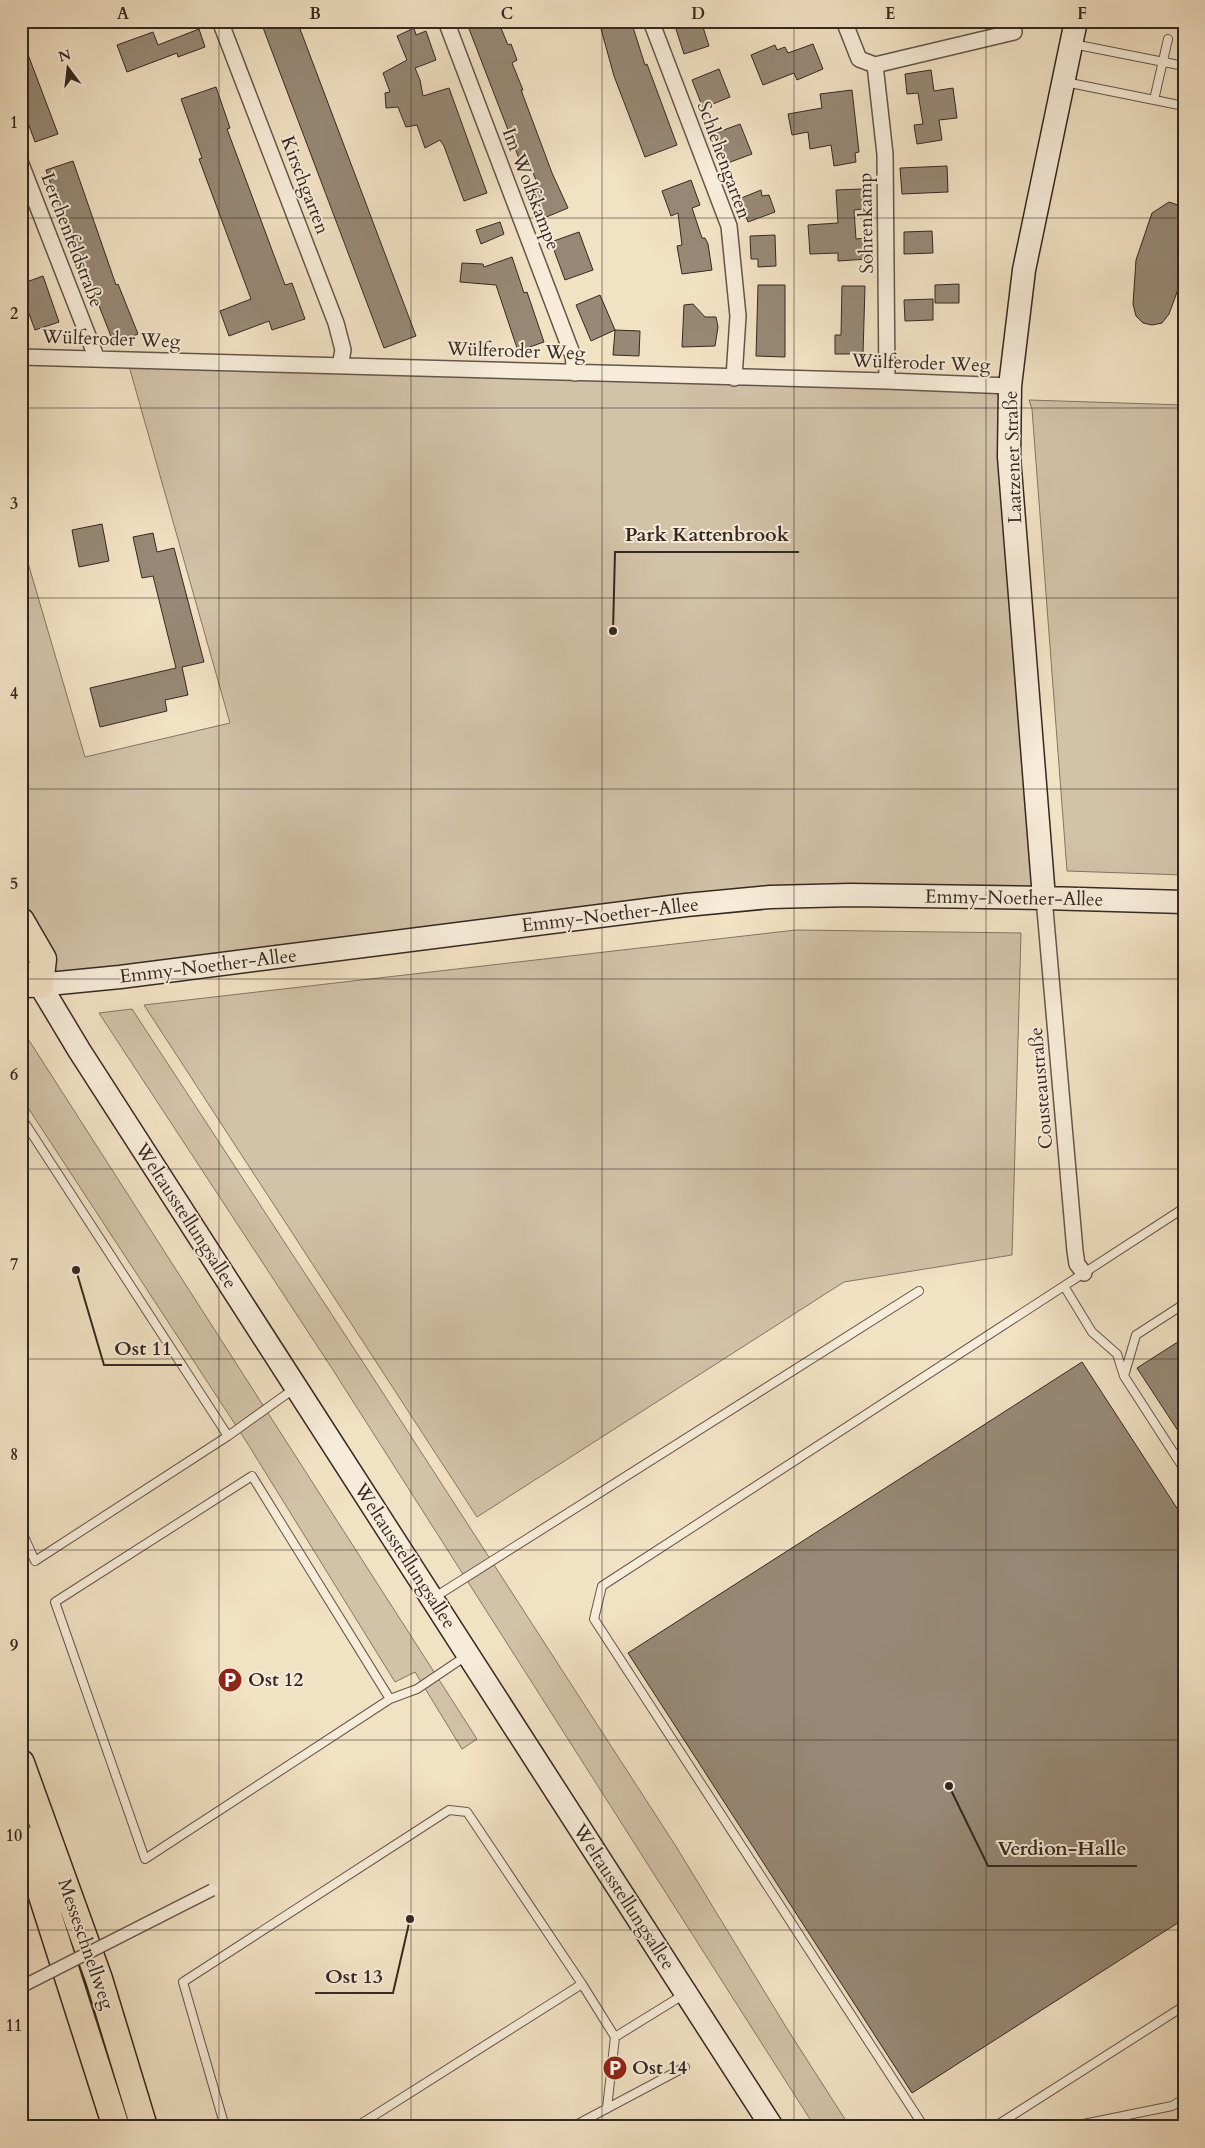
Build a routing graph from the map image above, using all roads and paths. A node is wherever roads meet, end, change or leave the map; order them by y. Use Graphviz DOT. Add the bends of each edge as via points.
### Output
graph roads {
  1 [pos="220,21"];
  2 [pos="446,21"];
  3 [pos="651,21"];
  4 [pos="844,21"];
  5 [pos="1076,21"];
  6 [pos="1015,27"];
  7 [pos="1168,38"];
  8 [pos="1072,44"];
  9 [pos="1162,62"];
  10 [pos="875,65"];
  11 [pos="1184,66"];
  12 [pos="1064,81"];
  13 [pos="1154,100"];
  14 [pos="1184,106"];
  15 [pos="21,164"];
  16 [pos="21,357"];
  17 [pos="97,359"];
  18 [pos="340,366"];
  19 [pos="575,372"];
  20 [pos="734,378"];
  21 [pos="887,380"];
  22 [pos="1010,386"];
  23 [pos="1044,898"];
  24 [pos="1184,902"];
  25 [pos="21,921"];
  26 [pos="27,982"];
  27 [pos="21,1117"];
  28 [pos="1184,1208"];
  29 [pos="1084,1273"];
  30 [pos="1064,1286"];
  31 [pos="919,1291"];
  32 [pos="1184,1304"];
  33 [pos="1124,1376"];
  34 [pos="296,1386"];
  35 [pos="228,1436"];
  36 [pos="1184,1468"];
  37 [pos="21,1530"];
  38 [pos="433,1599"];
  39 [pos="468,1654"];
  40 [pos="390,1700"];
  41 [pos="21,1763"];
  42 [pos="21,1838"];
  43 [pos="212,1890"];
  44 [pos="582,1984"];
  45 [pos="21,1987"];
  46 [pos="686,1993"];
  47 [pos="1184,2006"];
  48 [pos="615,2037"];
  49 [pos="685,2067"];
  50 [pos="1184,2099"];
  51 [pos="607,2108"];
  52 [pos="116,2127"];
  53 [pos="144,2127"];
  54 [pos="225,2127"];
  55 [pos="356,2127"];
  56 [pos="572,2127"];
  57 [pos="772,2127"];
  58 [pos="924,2127"];
  59 [pos="994,2127"];
  60 [pos="1069,2127"];
  1 -- 18 [label="street, Kirschgarten" via="336,323 343,350"];
  2 -- 19 [label="street, Im Wolfskampe" via="573,356"];
  3 -- 20 [label="street, Schlehengarten" via="729,226 738,316"];
  4 -- 10 [label="street" via="859,58"];
  5 -- 8 [label="main road, Laatzener Straße"];
  6 -- 10 [label="street"];
  7 -- 9 [label="lane"];
  8 -- 9 [label="lane"];
  8 -- 12 [label="main road, Laatzener Straße"];
  9 -- 11 [label="lane"];
  9 -- 13 [label="lane"];
  10 -- 21 [label="street, Sohrenkamp" via="885,154"];
  12 -- 13 [label="lane"];
  12 -- 22 [label="main road, Laatzener Straße" via="1024,270"];
  13 -- 14 [label="lane"];
  15 -- 17 [label="street, Lerchenfeldstraße"];
  16 -- 17 [label="street, Wülferoder Weg"];
  17 -- 18 [label="street, Wülferoder Weg"];
  18 -- 19 [label="street, Wülferoder Weg"];
  19 -- 20 [label="street, Wülferoder Weg"];
  20 -- 21 [label="street, Wülferoder Weg"];
  21 -- 22 [label="street, Wülferoder Weg"];
  22 -- 23 [label="main road, Laatzener Straße" via="1009,457"];
  23 -- 24 [label="main road, Emmy-Noether-Allee"];
  23 -- 26 [label="main road, Emmy-Noether-Allee" via="770,897 120,978"];
  23 -- 29 [label="street, Cousteaustraße" via="1075,1251 1077,1264"];
  25 -- 26 [label="highway" via="44,959"];
  26 -- 34 [label="main road, Weltausstellungsallee" via="79,1050"];
  27 -- 35 [label="lane"];
  28 -- 29 [label="lane"];
  29 -- 30 [label="lane"];
  30 -- 33 [label="lane" via="1092,1332 1117,1354"];
  30 -- 58 [label="lane" via="602,1586 594,1618"];
  31 -- 38 [label="lane"];
  32 -- 33 [label="lane" via="1136,1335"];
  33 -- 36 [label="lane"];
  34 -- 35 [label="lane"];
  34 -- 38 [label="main road, Weltausstellungsallee"];
  35 -- 37 [label="lane" via="35,1561"];
  38 -- 39 [label="main road, Weltausstellungsallee"];
  39 -- 40 [label="lane" via="417,1689"];
  39 -- 46 [label="main road, Weltausstellungsallee"];
  40 -- 40 [label="lane" via="252,1476 55,1602 145,1859"];
  41 -- 53 [label="highway, Messeschnellweg" via="99,1979"];
  42 -- 52 [label="highway, Messeschnellweg"];
  43 -- 45 [label="street, bridge"];
  44 -- 48 [label="lane"];
  44 -- 54 [label="lane" via="467,1812 449,1810 183,1982"];
  44 -- 55 [label="lane"];
  46 -- 48 [label="lane"];
  46 -- 57 [label="main road, Weltausstellungsallee"];
  47 -- 59 [label="lane"];
  48 -- 51 [label="lane"];
  49 -- 51 [label="lane"];
  50 -- 60 [label="lane" via="1172,2106"];
  51 -- 56 [label="lane"];
}
